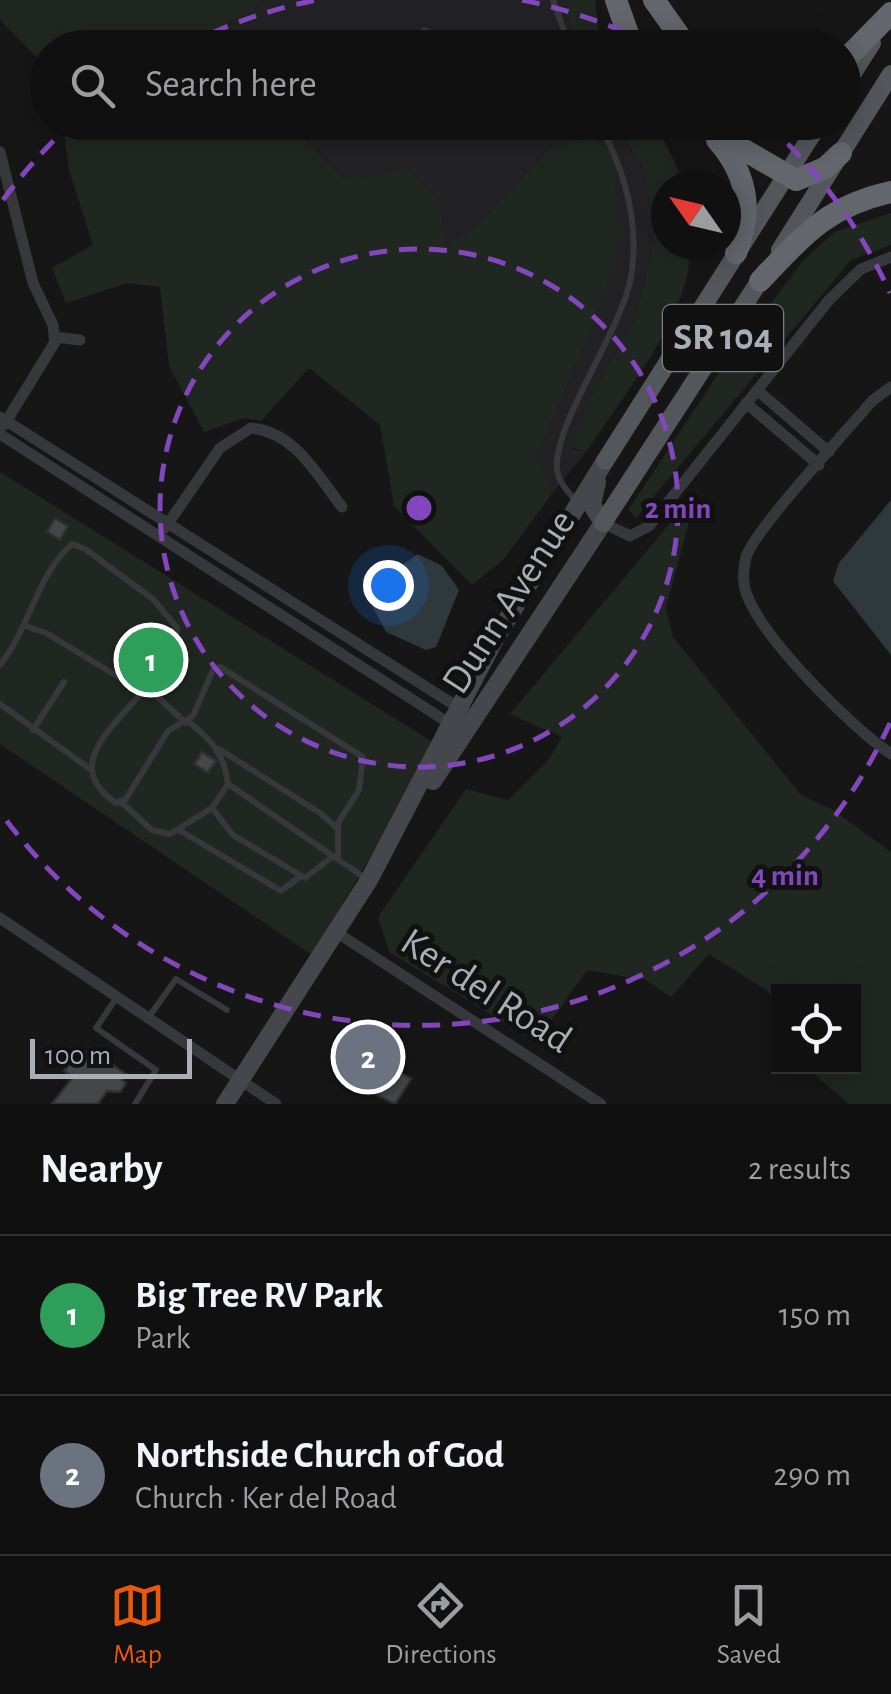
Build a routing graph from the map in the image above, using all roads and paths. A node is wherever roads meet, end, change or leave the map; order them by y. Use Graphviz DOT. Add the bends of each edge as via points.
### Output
graph roads {
  1 [pos="553,0"];
  2 [pos="616,0"];
  3 [pos="654,0"];
  4 [pos="891,13"];
  5 [pos="564,30"];
  6 [pos="627,30"];
  7 [pos="675,30"];
  8 [pos="861,44"];
  9 [pos="861,60"];
  10 [pos="891,74"];
  11 [pos="861,121"];
  12 [pos="607,140"];
  13 [pos="716,140"];
  14 [pos="724,140"];
  15 [pos="809,140"];
  16 [pos="849,140"];
  17 [pos="0,152"];
  18 [pos="841,153"];
  19 [pos="737,170"];
  20 [pos="785,177"];
  21 [pos="741,179"];
  22 [pos="891,192"];
  23 [pos="741,237"];
  24 [pos="741,246"];
  25 [pos="891,257"];
  26 [pos="732,260"];
  27 [pos="760,282"];
  28 [pos="54,337"];
  29 [pos="80,340"];
  30 [pos="891,388"];
  31 [pos="756,390"];
  32 [pos="746,403"];
  33 [pos="2,426"];
  34 [pos="830,452"];
  35 [pos="605,461"];
  36 [pos="819,465"];
  37 [pos="578,503"];
  38 [pos="342,507"];
  39 [pos="603,522"];
  40 [pos="168,524"];
  41 [pos="160,537"];
  42 [pos="582,555"];
  43 [pos="26,626"];
  44 [pos="0,665"];
  45 [pos="64,682"];
  46 [pos="147,691"];
  47 [pos="0,704"];
  48 [pos="463,721"];
  49 [pos="187,722"];
  50 [pos="33,730"];
  51 [pos="219,749"];
  52 [pos="891,754"];
  53 [pos="91,770"];
  54 [pos="228,784"];
  55 [pos="120,802"];
  56 [pos="212,808"];
  57 [pos="337,829"];
  58 [pos="180,830"];
  59 [pos="336,858"];
  60 [pos="373,873"];
  61 [pos="301,876"];
  62 [pos="0,918"];
  63 [pos="336,932"];
  64 [pos="117,997"];
  65 [pos="226,1010"];
  66 [pos="148,1018"];
  67 [pos="240,1081"];
  68 [pos="135,1104"];
  69 [pos="225,1104"];
  70 [pos="276,1104"];
  71 [pos="601,1104"];
  1 -- 5 [label="lane"];
  2 -- 6 [label="highway"];
  3 -- 7 [label="highway"];
  4 -- 8 [label="highway"];
  4 -- 9 [label="main road"];
  10 -- 11 [label="main road, Dunn Avenue / SR 104"];
  12 -- 37 [label="lane" via="624,173 634,247 624,305 557,462 557,475"];
  13 -- 19 [label="highway"];
  14 -- 20 [label="highway"];
  15 -- 20 [label="main road, Dunn Avenue / SR 104"];
  16 -- 18 [label="main road, Dunn Avenue / SR 104"];
  17 -- 28 [label="street" via="33,283"];
  18 -- 20 [label="highway" via="813,175"];
  18 -- 27 [label="main road, Dunn Avenue / SR 104"];
  20 -- 24 [label="main road, Dunn Avenue / SR 104"];
  21 -- 23 [label="highway" via="747,217"];
  22 -- 27 [label="highway" via="827,214"];
  25 -- 31 [label="street" via="847,280"];
  26 -- 35 [label="main road, Dunn Avenue / SR 104"];
  27 -- 39 [label="main road, Dunn Avenue / SR 104"];
  28 -- 29 [label="street"];
  28 -- 33 [label="street" via="49,356"];
  30 -- 34 [label="street"];
  31 -- 32 [label="street"];
  31 -- 34 [label="street"];
  32 -- 36 [label="street"];
  32 -- 39 [label="street" via="648,526 630,536"];
  33 -- 40 [label="street"];
  33 -- 41 [label="street"];
  34 -- 36 [label="street"];
  35 -- 37 [label="main road, Dunn Avenue / SR 104"];
  35 -- 39 [label="main road" via="592,505"];
  36 -- 52 [label="street" via="748,552 742,574 748,597 801,668 858,730"];
  37 -- 42 [label="main road"];
  37 -- 48 [label="main road, Dunn Avenue / SR 104"];
  38 -- 40 [label="street" via="294,446 275,432 251,428 220,448"];
  39 -- 42 [label="main road, Dunn Avenue / SR 104"];
  40 -- 41 [label="street"];
  40 -- 48 [label="street"];
  41 -- 48 [label="street"];
  42 -- 48 [label="main road, Dunn Avenue / SR 104"];
  43 -- 44 [label="lane"];
  43 -- 46 [label="lane"];
  43 -- 46 [label="lane" via="60,554 72,544 85,548 153,599 177,628"];
  45 -- 50 [label="lane"];
  46 -- 49 [label="lane"];
  46 -- 53 [label="lane" via="95,744"];
  47 -- 50 [label="lane"];
  48 -- 60 [label="main road, Dunn Avenue / SR 104"];
  49 -- 51 [label="lane"];
  49 -- 55 [label="lane" via="168,731"];
  49 -- 57 [label="lane" via="220,667 358,750 364,777"];
  50 -- 53 [label="lane"];
  51 -- 54 [label="lane"];
  51 -- 57 [label="lane"];
  53 -- 55 [label="lane" via="102,793"];
  54 -- 56 [label="lane"];
  54 -- 59 [label="lane"];
  55 -- 58 [label="lane" via="152,830"];
  56 -- 58 [label="lane"];
  56 -- 61 [label="lane" via="232,835"];
  57 -- 59 [label="lane"];
  58 -- 61 [label="lane" via="281,891"];
  59 -- 60 [label="lane"];
  59 -- 61 [label="lane"];
  60 -- 63 [label="main road, Dunn Avenue / SR 104"];
  62 -- 64 [label="street"];
  63 -- 67 [label="main road, Dunn Avenue / SR 104"];
  63 -- 71 [label="street, Ker del Road"];
  64 -- 66 [label="street"];
  64 -- 68 [label="lane" via="96,1028 156,1070"];
  65 -- 66 [label="lane" via="176,979"];
  66 -- 67 [label="street"];
  67 -- 69 [label="main road, Dunn Avenue / SR 104"];
  67 -- 70 [label="street"];
}
